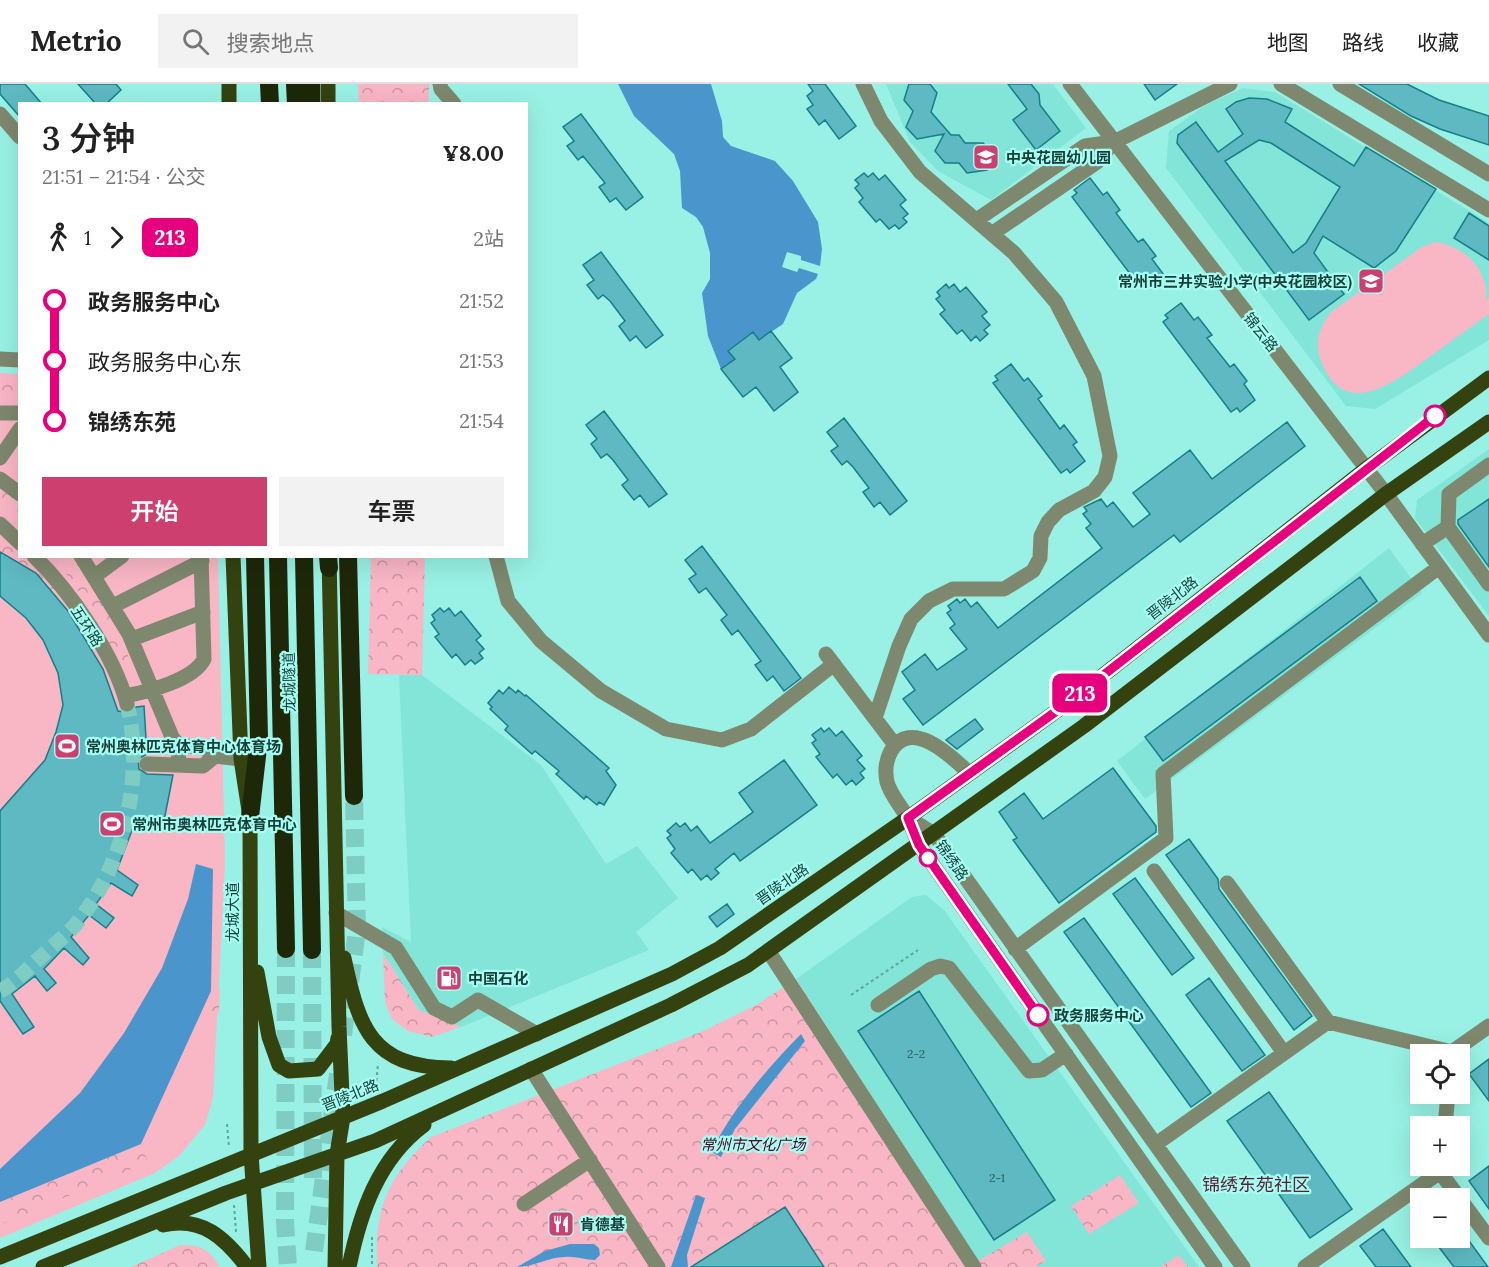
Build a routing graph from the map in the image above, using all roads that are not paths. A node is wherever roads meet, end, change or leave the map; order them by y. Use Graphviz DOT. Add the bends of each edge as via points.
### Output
graph roads {
  1 [pos="229,84"];
  2 [pos="267,84"];
  3 [pos="295,84"];
  4 [pos="311,84"];
  5 [pos="328,84"];
  6 [pos="441,84"];
  7 [pos="863,84"];
  8 [pos="1070,84"];
  9 [pos="1230,84"];
  10 [pos="1281,84"];
  11 [pos="1340,84"];
  12 [pos="229,102"];
  13 [pos="264,102"];
  14 [pos="270,102"];
  15 [pos="296,102"];
  16 [pos="311,102"];
  17 [pos="328,102"];
  18 [pos="452,102"];
  19 [pos="0,114"];
  20 [pos="18,135"];
  21 [pos="1114,142"];
  22 [pos="1489,174"];
  23 [pos="1489,210"];
  24 [pos="978,219"];
  25 [pos="993,234"];
  26 [pos="0,359"];
  27 [pos="18,360"];
  28 [pos="1489,378"];
  29 [pos="0,413"];
  30 [pos="18,413"];
  31 [pos="1489,422"];
  32 [pos="18,432"];
  33 [pos="0,458"];
  34 [pos="1489,465"];
  35 [pos="1366,469"];
  36 [pos="0,479"];
  37 [pos="18,492"];
  38 [pos="1386,494"];
  39 [pos="0,524"];
  40 [pos="1448,527"];
  41 [pos="18,541"];
  42 [pos="1422,544"];
  43 [pos="36,558"];
  44 [pos="82,558"];
  45 [pos="119,558"];
  46 [pos="233,558"];
  47 [pos="255,558"];
  48 [pos="278,558"];
  49 [pos="304,558"];
  50 [pos="348,558"];
  51 [pos="497,558"];
  52 [pos="201,559"];
  53 [pos="329,560"];
  54 [pos="1439,567"];
  55 [pos="94,576"];
  56 [pos="1489,584"];
  57 [pos="113,606"];
  58 [pos="203,612"];
  59 [pos="1489,635"];
  60 [pos="132,639"];
  61 [pos="152,691"];
  62 [pos="874,718"];
  63 [pos="178,745"];
  64 [pos="895,745"];
  65 [pos="215,756"];
  66 [pos="241,759"];
  67 [pos="147,764"];
  68 [pos="179,765"];
  69 [pos="968,772"];
  70 [pos="354,796"];
  71 [pos="250,817"];
  72 [pos="908,818"];
  73 [pos="934,834"];
  74 [pos="919,845"];
  75 [pos="1154,871"];
  76 [pos="1227,883"];
  77 [pos="337,917"];
  78 [pos="250,934"];
  79 [pos="286,949"];
  80 [pos="1015,949"];
  81 [pos="312,950"];
  82 [pos="770,952"];
  83 [pos="878,1005"];
  84 [pos="1328,1022"];
  85 [pos="339,1026"];
  86 [pos="1489,1026"];
  87 [pos="537,1034"];
  88 [pos="1416,1044"];
  89 [pos="1464,1044"];
  90 [pos="1284,1053"];
  91 [pos="1065,1054"];
  92 [pos="457,1068"];
  93 [pos="531,1069"];
  94 [pos="455,1103"];
  95 [pos="343,1117"];
  96 [pos="1156,1144"];
  97 [pos="251,1154"];
  98 [pos="337,1154"];
  99 [pos="590,1160"];
  100 [pos="1431,1176"];
  101 [pos="1446,1176"];
  102 [pos="253,1184"];
  103 [pos="524,1204"];
  104 [pos="123,1235"];
  105 [pos="1489,1238"];
  106 [pos="0,1257"];
  107 [pos="43,1267"];
  108 [pos="247,1267"];
  109 [pos="260,1267"];
  110 [pos="335,1267"];
  111 [pos="349,1267"];
  112 [pos="658,1267"];
  113 [pos="974,1267"];
  114 [pos="1215,1267"];
  115 [pos="1242,1267"];
  116 [pos="1305,1267"];
  1 -- 12 [label="main road"];
  2 -- 13 [label="highway"];
  2 -- 14 [label="highway"];
  3 -- 15 [label="highway"];
  4 -- 16 [label="highway"];
  5 -- 17 [label="main road"];
  6 -- 18 [label="street"];
  7 -- 24 [label="street" via="881,121 920,172"];
  8 -- 21 [label="street, 锦云路"];
  9 -- 21 [label="street"];
  10 -- 23 [label="street"];
  11 -- 22 [label="street"];
  19 -- 20 [label="street"];
  21 -- 24 [label="street" via="1085,146"];
  21 -- 25 [label="street" via="1097,162"];
  21 -- 35 [label="street, 锦云路"];
  24 -- 25 [label="street"];
  25 -- 62 [label="street" via="1056,302 1094,376 1110,456 1105,477 1094,491 1059,510 1048,522 1041,536 1041,558 1033,571 1004,589 953,589 929,601 911,619"];
  26 -- 27 [label="street"];
  28 -- 35 [label="main road, 晋陵北路"];
  29 -- 30 [label="street"];
  31 -- 38 [label="main road"];
  32 -- 33 [label="street"];
  34 -- 40 [label="street" via="1449,494"];
  35 -- 38 [label="street, 锦云路"];
  35 -- 69 [label="main road, 晋陵北路" via="1069,702"];
  36 -- 37 [label="street"];
  38 -- 42 [label="street, 锦云路"];
  38 -- 73 [label="main road" via="1084,726"];
  39 -- 41 [label="street"];
  40 -- 42 [label="street"];
  40 -- 56 [label="street"];
  42 -- 54 [label="street, 锦云路"];
  43 -- 61 [label="street, 五环路" via="54,576 100,644 126,700"];
  44 -- 55 [label="street"];
  45 -- 55 [label="street"];
  46 -- 66 [label="main road, 龙城大道"];
  47 -- 71 [label="highway" via="259,739"];
  48 -- 79 [label="highway, 龙城隧道"];
  49 -- 81 [label="highway, 龙城隧道"];
  50 -- 70 [label="highway"];
  51 -- 62 [label="street" via="508,602 541,641 601,690 666,729 722,741 751,729 830,659"];
  52 -- 57 [label="street"];
  52 -- 58 [label="street"];
  53 -- 77 [label="main road"];
  54 -- 59 [label="street, 锦云路"];
  54 -- 80 [label="street" via="1162,774 1166,838"];
  55 -- 57 [label="street"];
  57 -- 60 [label="street"];
  58 -- 60 [label="street"];
  58 -- 61 [label="street" via="204,659 199,668"];
  60 -- 61 [label="street"];
  61 -- 63 [label="street"];
  62 -- 64 [label="street"];
  63 -- 65 [label="street" via="204,748"];
  63 -- 68 [label="street"];
  64 -- 69 [label="street" via="905,738 918,737 936,745"];
  64 -- 72 [label="street" via="886,759 887,782"];
  65 -- 66 [label="street"];
  65 -- 68 [label="street" via="203,766"];
  66 -- 71 [label="main road, 龙城大道"];
  67 -- 68 [label="street"];
  69 -- 72 [label="main road, 晋陵北路"];
  71 -- 78 [label="main road, 龙城大道"];
  72 -- 73 [label="street, 锦绣路"];
  72 -- 74 [label="street, 锦绣路"];
  72 -- 87 [label="main road, 晋陵北路" via="720,948 672,974"];
  73 -- 74 [label="main road"];
  73 -- 80 [label="street, 锦绣路"];
  74 -- 82 [label="main road"];
  74 -- 91 [label="street, 锦绣路"];
  75 -- 90 [label="street"];
  76 -- 84 [label="street"];
  77 -- 85 [label="main road"];
  77 -- 87 [label="street" via="396,948 434,1008 452,1017 478,1000"];
  77 -- 92 [label="main road" via="354,1004 369,1034 392,1057 421,1068"];
  78 -- 85 [label="main road" via="269,1037 279,1065 289,1071 318,1069 337,1044"];
  78 -- 97 [label="main road, 龙城大道"];
  80 -- 96 [label="street, 锦绣路"];
  82 -- 93 [label="main road" via="671,1005"];
  82 -- 113 [label="street"];
  83 -- 91 [label="street" via="931,969 949,968 1029,1071 1042,1070"];
  84 -- 88 [label="street"];
  84 -- 90 [label="street"];
  85 -- 95 [label="main road"];
  86 -- 89 [label="street"];
  87 -- 92 [label="main road, 晋陵北路"];
  90 -- 96 [label="street"];
  91 -- 114 [label="street, 锦绣路"];
  92 -- 95 [label="main road, 晋陵北路"];
  93 -- 94 [label="main road"];
  93 -- 99 [label="street"];
  94 -- 98 [label="main road" via="375,1141"];
  94 -- 111 [label="main road" via="409,1136 381,1172 364,1207"];
  95 -- 97 [label="main road, 晋陵北路"];
  95 -- 98 [label="main road"];
  96 -- 115 [label="street, 锦绣路"];
  97 -- 102 [label="main road, 龙城大道"];
  97 -- 106 [label="main road, 晋陵北路"];
  98 -- 102 [label="main road"];
  98 -- 110 [label="main road"];
  99 -- 103 [label="street"];
  99 -- 112 [label="street"];
  100 -- 116 [label="street"];
  101 -- 105 [label="street"];
  102 -- 104 [label="main road"];
  102 -- 109 [label="main road, 龙城大道"];
  104 -- 107 [label="main road"];
  104 -- 108 [label="main road" via="179,1221 209,1228 231,1245"];
}
